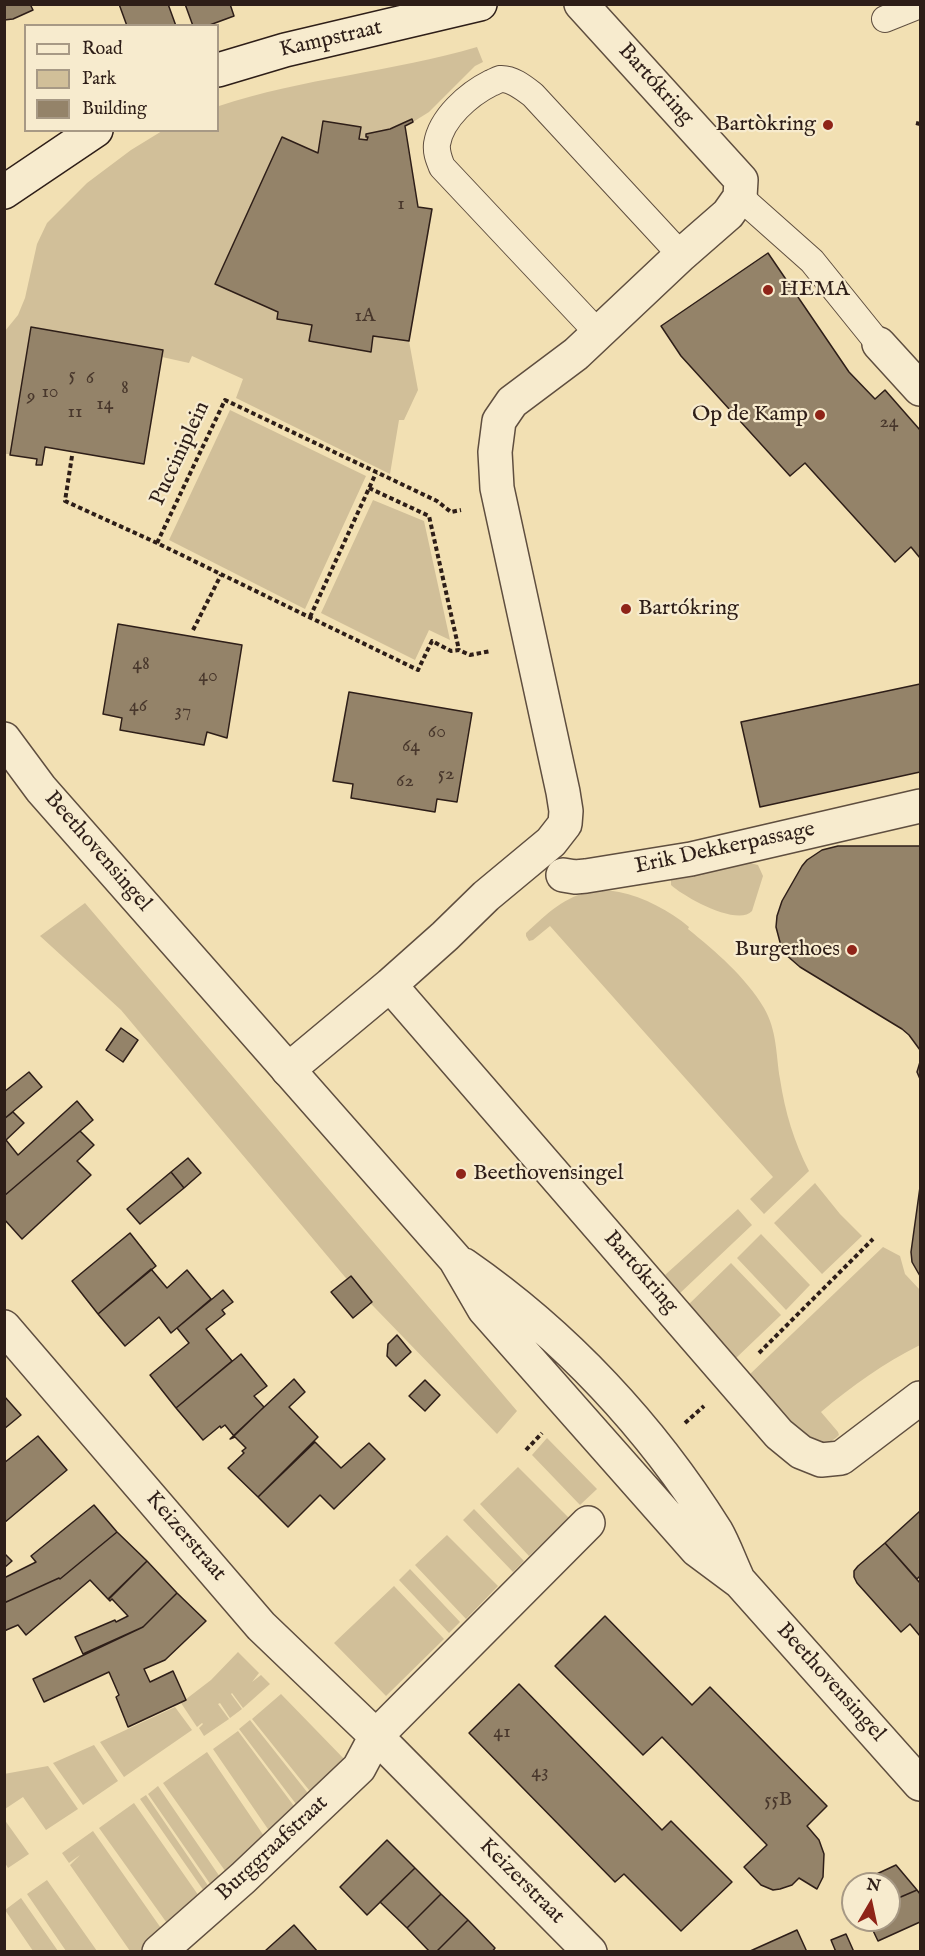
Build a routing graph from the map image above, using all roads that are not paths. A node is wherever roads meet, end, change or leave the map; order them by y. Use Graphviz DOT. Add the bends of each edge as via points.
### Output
graph roads {
  1 [pos="480,4"];
  2 [pos="581,4"];
  3 [pos="921,5"];
  4 [pos="885,19"];
  5 [pos="219,70"];
  6 [pos="93,132"];
  7 [pos="4,192"];
  8 [pos="740,197"];
  9 [pos="681,255"];
  10 [pos="598,334"];
  11 [pos="879,344"];
  12 [pos="921,389"];
  13 [pos="4,739"];
  14 [pos="921,806"];
  15 [pos="535,856"];
  16 [pos="563,875"];
  17 [pos="390,985"];
  18 [pos="288,1070"];
  19 [pos="4,1327"];
  20 [pos="921,1398"];
  21 [pos="588,1523"];
  22 [pos="375,1736"];
  23 [pos="921,1784"];
  24 [pos="159,1952"];
  25 [pos="590,1952"];
  1 -- 5 [label="street, Kampstraat"];
  2 -- 8 [label="street, Bartókring" via="741,180"];
  3 -- 4 [label="lane"];
  6 -- 7 [label="street"];
  8 -- 9 [label="street" via="728,214"];
  8 -- 11 [label="lane" via="812,261"];
  9 -- 10 [label="street"];
  9 -- 10 [label="lane" via="533,95 517,83 500,79 461,102 437,142 442,167"];
  10 -- 15 [label="street" via="512,402 499,421 495,452 497,488 566,811 565,824"];
  11 -- 12 [label="street"];
  13 -- 18 [label="street, Beethovensingel" via="41,789"];
  14 -- 16 [label="street, Erik Dekkerpassage" via="691,859 586,876"];
  15 -- 16 [label="lane, Erik Dekkerpassage" via="548,870"];
  15 -- 17 [label="street"];
  17 -- 18 [label="street"];
  17 -- 20 [label="street, Bartókring" via="779,1434 801,1452 821,1460 841,1458"];
  18 -- 23 [label="street, Beethovensingel" via="455,1259 509,1297 600,1381 658,1449 717,1533 740,1582"];
  19 -- 22 [label="street, Keizerstraat" via="261,1626"];
  21 -- 22 [label="street"];
  22 -- 24 [label="street, Burggraafstraat" via="359,1768"];
  22 -- 25 [label="street, Keizerstraat"];
}
